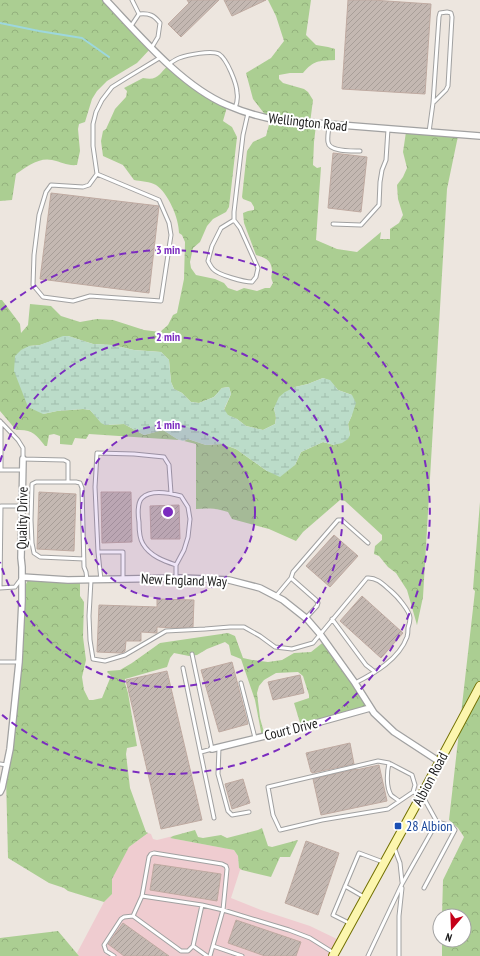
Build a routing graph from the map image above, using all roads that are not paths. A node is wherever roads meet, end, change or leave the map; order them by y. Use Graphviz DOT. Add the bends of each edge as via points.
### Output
graph roads {
  1 [pos="106,0"];
  2 [pos="132,0"];
  3 [pos="139,14"];
  4 [pos="131,26"];
  5 [pos="152,48"];
  6 [pos="161,57"];
  7 [pos="169,64"];
  8 [pos="433,104"];
  9 [pos="235,108"];
  10 [pos="248,113"];
  11 [pos="329,125"];
  12 [pos="388,129"];
  13 [pos="429,132"];
  14 [pos="480,136"];
  15 [pos="360,151"];
  16 [pos="97,174"];
  17 [pos="234,220"];
  18 [pos="333,224"];
  19 [pos="1,422"];
  20 [pos="23,459"];
  21 [pos="0,470"];
  22 [pos="23,470"];
  23 [pos="68,482"];
  24 [pos="171,493"];
  25 [pos="22,506"];
  26 [pos="22,520"];
  27 [pos="32,520"];
  28 [pos="368,543"];
  29 [pos="98,552"];
  30 [pos="84,559"];
  31 [pos="176,565"];
  32 [pos="22,577"];
  33 [pos="176,578"];
  34 [pos="291,578"];
  35 [pos="124,579"];
  36 [pos="89,580"];
  37 [pos="101,580"];
  38 [pos="276,596"];
  39 [pos="306,618"];
  40 [pos="332,619"];
  41 [pos="320,634"];
  42 [pos="192,654"];
  43 [pos="0,662"];
  44 [pos="19,662"];
  45 [pos="183,668"];
  46 [pos="375,672"];
  47 [pos="241,682"];
  48 [pos="355,683"];
  49 [pos="480,686"];
  50 [pos="370,708"];
  51 [pos="255,738"];
  52 [pos="219,748"];
  53 [pos="212,750"];
  54 [pos="201,752"];
  55 [pos="440,762"];
  56 [pos="389,763"];
  57 [pos="0,764"];
  58 [pos="7,765"];
  59 [pos="0,792"];
  60 [pos="413,792"];
  61 [pos="422,795"];
  62 [pos="399,801"];
  63 [pos="249,812"];
  64 [pos="214,818"];
  65 [pos="438,822"];
  66 [pos="394,846"];
  67 [pos="384,863"];
  68 [pos="402,884"];
  69 [pos="345,886"];
  70 [pos="424,888"];
  71 [pos="142,896"];
  72 [pos="365,898"];
  73 [pos="202,905"];
  74 [pos="223,910"];
  75 [pos="132,916"];
  76 [pos="351,925"];
  77 [pos="193,946"];
  78 [pos="212,946"];
  79 [pos="334,955"];
  80 [pos="114,956"];
  81 [pos="208,956"];
  82 [pos="242,956"];
  83 [pos="368,956"];
  84 [pos="399,956"];
  1 -- 4 [label="street, Wellington Road"];
  2 -- 3 [label="lane"];
  3 -- 4 [label="lane"];
  3 -- 5 [label="lane" via="148,13 157,18 160,24 158,37"];
  4 -- 5 [label="street, Wellington Road"];
  5 -- 6 [label="street, Wellington Road"];
  6 -- 7 [label="street, Wellington Road"];
  6 -- 16 [label="lane" via="112,87 102,100 93,124"];
  7 -- 9 [label="street, Wellington Road" via="186,80"];
  7 -- 9 [label="lane" via="192,55 209,52 219,54 226,62 234,80 237,91"];
  8 -- 8 [label="lane" via="440,13 447,12 451,13 452,17 448,86"];
  8 -- 13 [label="lane"];
  9 -- 10 [label="street, Wellington Road"];
  10 -- 11 [label="street, Wellington Road" via="277,120"];
  10 -- 17 [label="lane" via="242,141"];
  11 -- 12 [label="street, Wellington Road"];
  11 -- 15 [label="lane" via="330,146 335,150"];
  12 -- 13 [label="street, Wellington Road"];
  12 -- 18 [label="lane" via="379,205 361,224"];
  13 -- 14 [label="street, Wellington Road"];
  16 -- 16 [label="lane" via="89,185 51,185 46,192 39,215 33,284 43,297 73,301 90,296 162,301 171,235 170,223 159,200"];
  17 -- 17 [label="lane" via="258,268 252,282 226,276 213,269 208,261 221,228"];
  19 -- 20 [label="lane" via="23,448"];
  19 -- 21 [label="lane"];
  20 -- 22 [label="street, Quality Drive"];
  20 -- 23 [label="lane" via="68,462"];
  21 -- 22 [label="lane"];
  22 -- 25 [label="street, Quality Drive"];
  23 -- 27 [label="lane" via="32,484"];
  23 -- 30 [label="lane" via="80,483 82,488"];
  24 -- 29 [label="lane" via="169,465 164,457 97,453 95,487"];
  24 -- 31 [label="lane" via="181,496 188,507 190,519 188,537"];
  24 -- 31 [label="lane" via="152,493 142,498 138,518 143,544 157,557"];
  25 -- 26 [label="street, Quality Drive"];
  25 -- 32 [label="lane" via="1,506 0,588 16,587"];
  26 -- 27 [label="lane"];
  26 -- 32 [label="street, Quality Drive"];
  27 -- 30 [label="lane" via="34,553 40,557"];
  28 -- 34 [label="lane" via="342,520 338,520 293,572"];
  29 -- 35 [label="lane" via="122,552"];
  29 -- 37 [label="lane"];
  30 -- 36 [label="lane"];
  31 -- 33 [label="lane"];
  32 -- 36 [label="street, New England Way"];
  32 -- 44 [label="street, Quality Drive"];
  33 -- 35 [label="street, New England Way"];
  33 -- 38 [label="street, New England Way" via="229,580 260,588"];
  34 -- 38 [label="lane"];
  34 -- 39 [label="lane" via="318,603"];
  35 -- 37 [label="street, New England Way"];
  36 -- 37 [label="street, New England Way"];
  36 -- 41 [label="lane" via="90,640 93,659 105,661 125,655 166,632 244,627 275,647 292,649 313,643"];
  38 -- 39 [label="street, New England Way"];
  39 -- 41 [label="street, New England Way"];
  40 -- 41 [label="lane"];
  40 -- 46 [label="lane" via="366,665"];
  40 -- 46 [label="lane" via="367,578 371,577 393,593 406,609 410,617 408,636 398,654"];
  41 -- 48 [label="street, New England Way"];
  42 -- 53 [label="lane"];
  43 -- 44 [label="lane"];
  44 -- 58 [label="street, Quality Drive"];
  45 -- 54 [label="lane"];
  46 -- 48 [label="lane"];
  47 -- 51 [label="lane"];
  48 -- 50 [label="street, New England Way"];
  49 -- 55 [label="main road, Albion Road"];
  50 -- 51 [label="street, Court Drive"];
  50 -- 55 [label="street, New England Way" via="394,732"];
  51 -- 52 [label="street, Court Drive"];
  52 -- 53 [label="street, Court Drive"];
  52 -- 63 [label="lane" via="218,774 228,811 232,815"];
  53 -- 54 [label="lane"];
  54 -- 64 [label="lane"];
  55 -- 61 [label="main road, Albion Road"];
  56 -- 60 [label="lane" via="412,775"];
  56 -- 62 [label="lane" via="389,788 391,794"];
  56 -- 62 [label="lane" via="378,761 268,787 273,815 280,830 388,809"];
  57 -- 58 [label="lane"];
  58 -- 59 [label="street, Quality Drive"];
  60 -- 61 [label="lane"];
  60 -- 62 [label="lane"];
  61 -- 65 [label="lane"];
  61 -- 66 [label="main road, Albion Road"];
  65 -- 68 [label="lane"];
  65 -- 70 [label="lane" via="452,826 455,830"];
  66 -- 67 [label="main road, Albion Road"];
  66 -- 68 [label="lane" via="400,863"];
  67 -- 69 [label="lane" via="359,853"];
  67 -- 72 [label="main road, Albion Road"];
  68 -- 83 [label="lane"];
  68 -- 84 [label="lane"];
  69 -- 72 [label="lane"];
  69 -- 76 [label="lane" via="333,915"];
  71 -- 73 [label="lane"];
  71 -- 74 [label="lane" via="148,857 151,854 222,864 227,870"];
  71 -- 75 [label="lane"];
  72 -- 76 [label="main road, Albion Road"];
  73 -- 74 [label="lane"];
  73 -- 77 [label="lane"];
  74 -- 78 [label="lane"];
  74 -- 79 [label="lane" via="310,938"];
  75 -- 77 [label="lane" via="181,951 188,951"];
  75 -- 80 [label="lane" via="120,919 104,945 106,951"];
  76 -- 79 [label="main road, Albion Road"];
  77 -- 81 [label="lane"];
  78 -- 81 [label="lane"];
  78 -- 82 [label="lane"];
}
